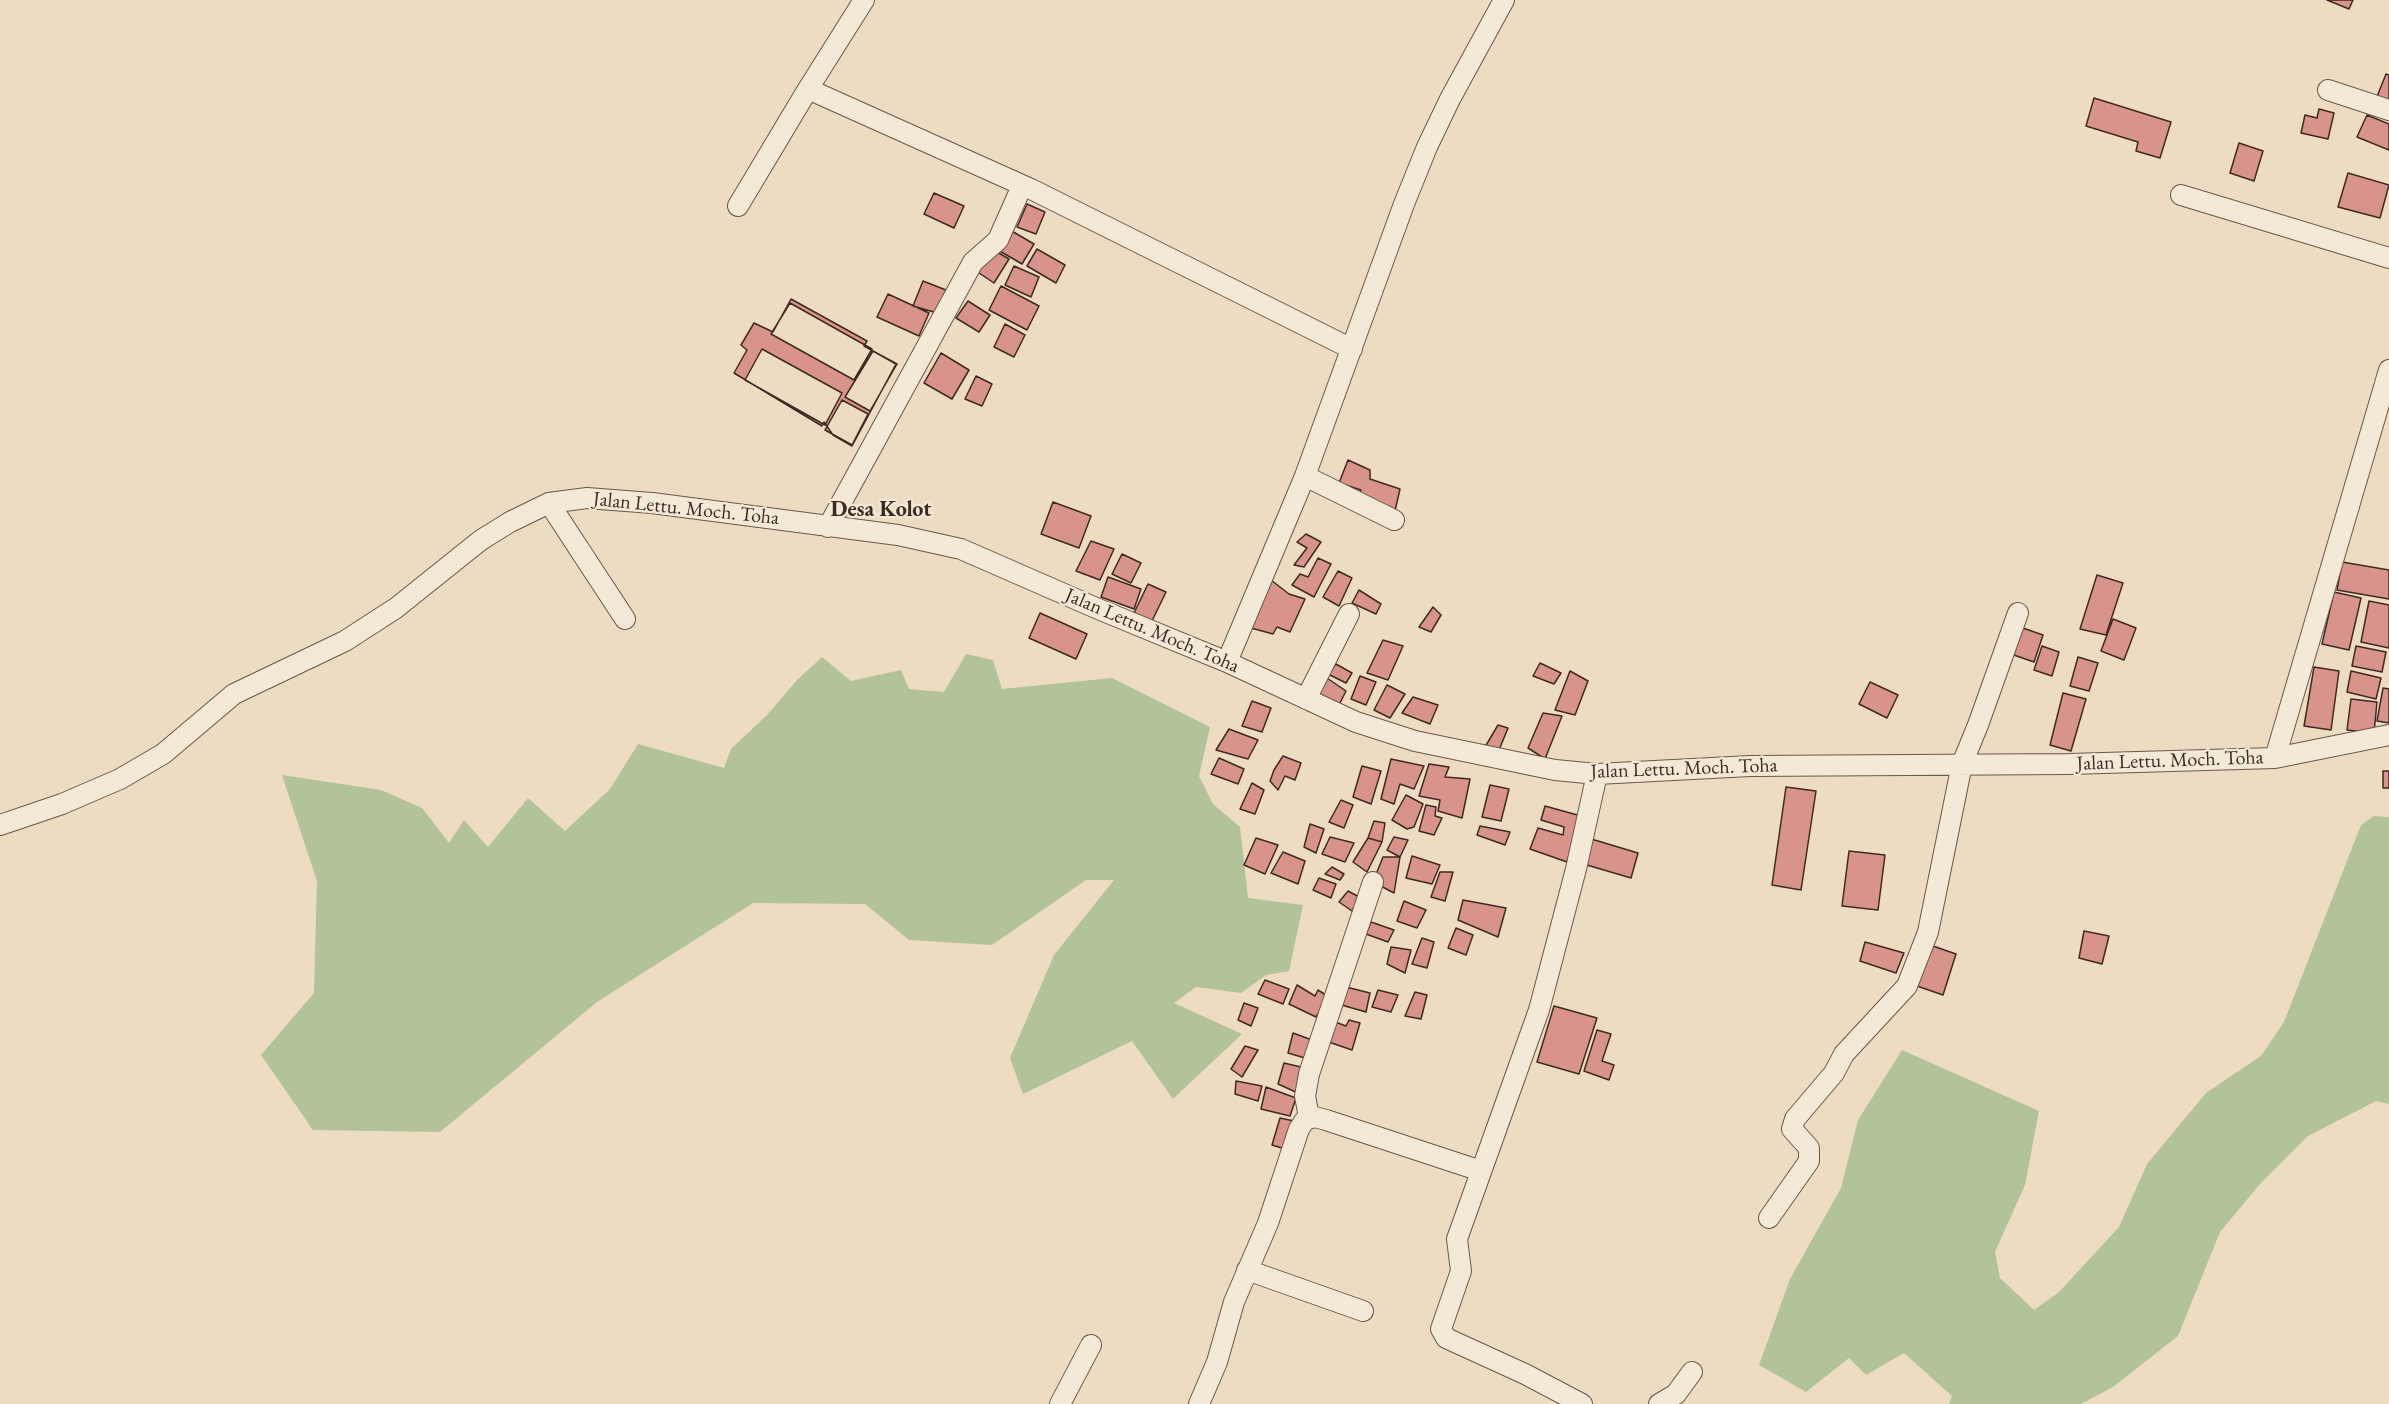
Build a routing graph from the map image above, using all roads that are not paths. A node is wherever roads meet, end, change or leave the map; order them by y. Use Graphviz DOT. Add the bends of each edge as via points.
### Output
graph roads {
  1 [pos="864,0"];
  2 [pos="1504,0"];
  3 [pos="808,89"];
  4 [pos="2328,90"];
  5 [pos="2389,110"];
  6 [pos="1022,186"];
  7 [pos="2181,195"];
  8 [pos="738,206"];
  9 [pos="2389,258"];
  10 [pos="1352,349"];
  11 [pos="2389,370"];
  12 [pos="1305,476"];
  13 [pos="549,503"];
  14 [pos="1394,520"];
  15 [pos="828,526"];
  16 [pos="2018,613"];
  17 [pos="1348,615"];
  18 [pos="625,619"];
  19 [pos="1227,662"];
  20 [pos="1306,699"];
  21 [pos="2389,735"];
  22 [pos="2275,758"];
  23 [pos="1962,764"];
  24 [pos="1597,774"];
  25 [pos="0,825"];
  26 [pos="1373,882"];
  27 [pos="1309,1117"];
  28 [pos="1481,1171"];
  29 [pos="1769,1218"];
  30 [pos="1247,1270"];
  31 [pos="1363,1311"];
  32 [pos="1092,1345"];
  33 [pos="1692,1372"];
  34 [pos="1060,1404"];
  35 [pos="1199,1404"];
  36 [pos="1582,1404"];
  37 [pos="1659,1404"];
  1 -- 3 [label="street"];
  2 -- 10 [label="street" via="1427,147"];
  3 -- 6 [label="street"];
  3 -- 8 [label="street"];
  4 -- 5 [label="street"];
  6 -- 10 [label="street"];
  6 -- 15 [label="street" via="998,240 973,262"];
  7 -- 9 [label="street"];
  10 -- 12 [label="street"];
  11 -- 22 [label="street"];
  12 -- 14 [label="street"];
  12 -- 19 [label="street"];
  13 -- 15 [label="street, Jalan Lettu. Moch. Toha" via="615,499"];
  13 -- 18 [label="street"];
  13 -- 25 [label="street, Jalan Lettu. Moch. Toha" via="481,540 396,608 345,641 234,694 163,754 62,804"];
  15 -- 19 [label="street, Jalan Lettu. Moch. Toha" via="898,535 961,549"];
  16 -- 23 [label="street"];
  17 -- 20 [label="street"];
  19 -- 20 [label="street, Jalan Lettu. Moch. Toha"];
  20 -- 24 [label="street, Jalan Lettu. Moch. Toha" via="1356,722 1415,741 1555,770"];
  21 -- 22 [label="street, Jalan Lettu. Moch. Toha"];
  22 -- 23 [label="street, Jalan Lettu. Moch. Toha"];
  23 -- 24 [label="street, Jalan Lettu. Moch. Toha" via="1750,766"];
  23 -- 29 [label="street" via="1928,933 1906,986 1844,1054 1834,1073 1795,1119 1792,1129 1809,1148 1809,1161"];
  24 -- 28 [label="street" via="1539,1010"];
  26 -- 27 [label="street" via="1309,1074 1305,1096"];
  27 -- 28 [label="street"];
  27 -- 30 [label="street" via="1299,1129 1268,1223"];
  28 -- 36 [label="street" via="1457,1239 1461,1271 1441,1329 1446,1338"];
  30 -- 31 [label="street"];
  30 -- 35 [label="street" via="1228,1320 1218,1362"];
  32 -- 34 [label="street"];
  33 -- 37 [label="street" via="1676,1394"];
}
